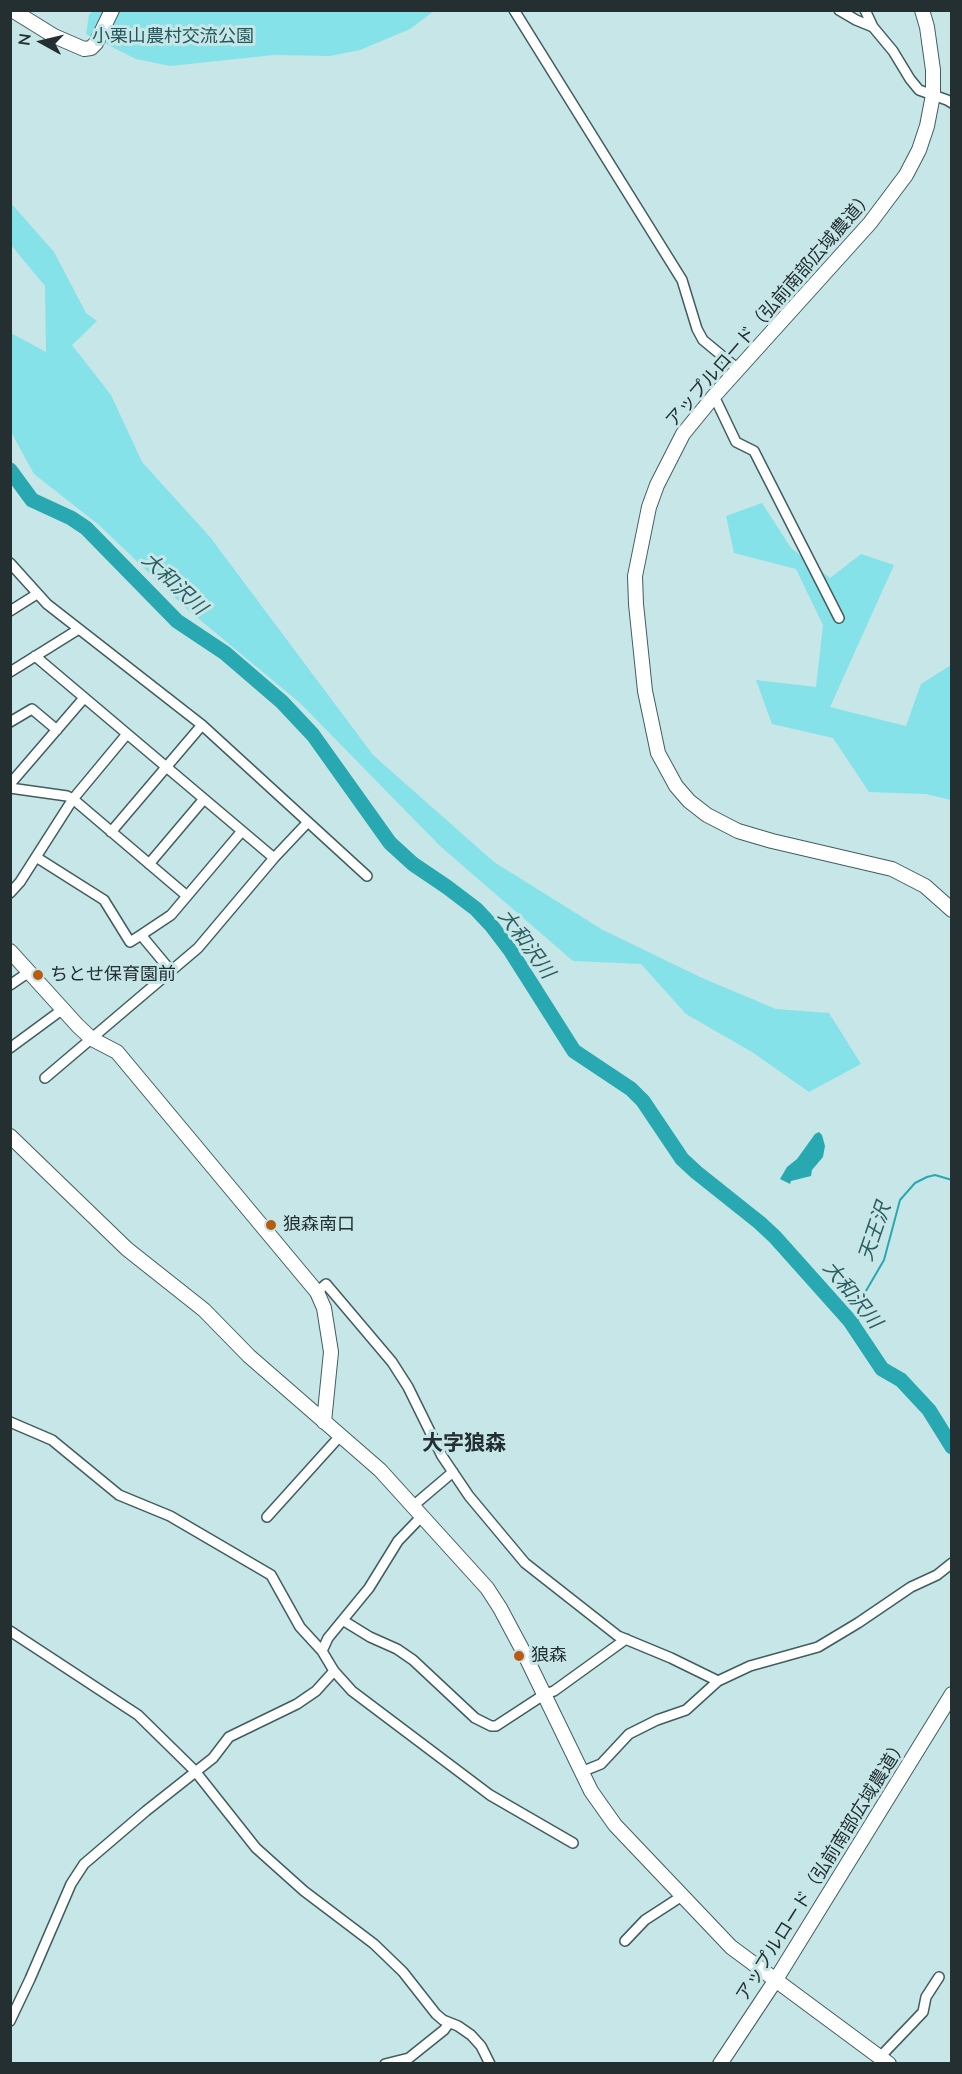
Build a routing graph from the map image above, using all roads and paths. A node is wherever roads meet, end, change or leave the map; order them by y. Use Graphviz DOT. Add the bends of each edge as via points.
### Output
graph roads {
  1 [pos="12,10"];
  2 [pos="112,10"];
  3 [pos="514,10"];
  4 [pos="839,10"];
  5 [pos="865,10"];
  6 [pos="922,10"];
  7 [pos="873,27"];
  8 [pos="933,95"];
  9 [pos="951,104"];
  10 [pos="738,369"];
  11 [pos="714,396"];
  12 [pos="10,563"];
  13 [pos="37,594"];
  14 [pos="10,611"];
  15 [pos="838,618"];
  16 [pos="79,629"];
  17 [pos="35,656"];
  18 [pos="11,671"];
  19 [pos="84,698"];
  20 [pos="10,722"];
  21 [pos="202,725"];
  22 [pos="57,730"];
  23 [pos="127,734"];
  24 [pos="166,767"];
  25 [pos="10,786"];
  26 [pos="73,799"];
  27 [pos="204,799"];
  28 [pos="308,822"];
  29 [pos="242,831"];
  30 [pos="111,832"];
  31 [pos="36,857"];
  32 [pos="274,858"];
  33 [pos="149,864"];
  34 [pos="367,876"];
  35 [pos="10,893"];
  36 [pos="187,896"];
  37 [pos="951,910"];
  38 [pos="141,935"];
  39 [pos="10,951"];
  40 [pos="171,971"];
  41 [pos="29,972"];
  42 [pos="10,985"];
  43 [pos="63,1009"];
  44 [pos="92,1039"];
  45 [pos="10,1048"];
  46 [pos="45,1078"];
  47 [pos="10,1136"];
  48 [pos="317,1292"];
  49 [pos="10,1422"];
  50 [pos="324,1422"];
  51 [pos="340,1436"];
  52 [pos="453,1472"];
  53 [pos="418,1511"];
  54 [pos="267,1517"];
  55 [pos="951,1563"];
  56 [pos="344,1621"];
  57 [pos="10,1631"];
  58 [pos="626,1639"];
  59 [pos="322,1651"];
  60 [pos="334,1671"];
  61 [pos="718,1681"];
  62 [pos="544,1694"];
  63 [pos="951,1694"];
  64 [pos="195,1771"];
  65 [pos="581,1772"];
  66 [pos="573,1843"];
  67 [pos="682,1896"];
  68 [pos="625,1941"];
  69 [pos="939,1977"];
  70 [pos="775,1982"];
  71 [pos="10,2021"];
  72 [pos="449,2023"];
  73 [pos="884,2060"];
  74 [pos="385,2064"];
  75 [pos="490,2064"];
  76 [pos="720,2064"];
  1 -- 2 [label="street" via="84,50 96,43"];
  3 -- 10 [label="street" via="682,280 703,340"];
  4 -- 7 [label="street"];
  5 -- 7 [label="street"];
  6 -- 8 [label="street, アップルロード（弘前南部広域農道）"];
  7 -- 8 [label="street" via="919,90"];
  8 -- 9 [label="street"];
  8 -- 10 [label="street, アップルロード（弘前南部広域農道）" via="919,150 891,197"];
  10 -- 11 [label="street, アップルロード（弘前南部広域農道）"];
  11 -- 15 [label="street" via="736,442 754,451"];
  11 -- 37 [label="street, アップルロード（弘前南部広域農道）" via="683,434 657,484 635,576 645,691 658,753 689,801 722,824 892,869 925,886"];
  12 -- 13 [label="street"];
  13 -- 14 [label="street"];
  13 -- 16 [label="street"];
  16 -- 17 [label="street"];
  16 -- 21 [label="street"];
  17 -- 18 [label="street"];
  17 -- 19 [label="street"];
  19 -- 22 [label="street"];
  19 -- 23 [label="street"];
  20 -- 22 [label="street" via="32,709"];
  21 -- 24 [label="street"];
  21 -- 28 [label="street"];
  22 -- 25 [label="street"];
  23 -- 24 [label="street"];
  23 -- 26 [label="street"];
  24 -- 27 [label="street"];
  24 -- 30 [label="street"];
  25 -- 26 [label="street"];
  26 -- 30 [label="street"];
  26 -- 31 [label="street"];
  27 -- 29 [label="street"];
  27 -- 33 [label="street"];
  28 -- 32 [label="street"];
  28 -- 34 [label="street"];
  29 -- 32 [label="street"];
  29 -- 36 [label="street"];
  30 -- 33 [label="street"];
  31 -- 35 [label="street"];
  31 -- 38 [label="street" via="104,900 130,942"];
  32 -- 40 [label="street" via="198,948"];
  33 -- 36 [label="street"];
  36 -- 38 [label="street" via="171,915"];
  38 -- 40 [label="street"];
  39 -- 41 [label="street"];
  40 -- 44 [label="street"];
  41 -- 42 [label="street"];
  41 -- 43 [label="street"];
  43 -- 44 [label="street"];
  43 -- 45 [label="street"];
  44 -- 46 [label="street"];
  44 -- 48 [label="street" via="117,1052"];
  47 -- 50 [label="street" via="127,1249 204,1310"];
  48 -- 50 [label="street" via="324,1308 331,1353"];
  48 -- 52 [label="street" via="326,1284 392,1362"];
  49 -- 59 [label="street" via="51,1440 119,1495 170,1515 271,1575 300,1627"];
  50 -- 51 [label="street"];
  51 -- 53 [label="street" via="380,1470"];
  51 -- 54 [label="street"];
  52 -- 53 [label="street"];
  52 -- 58 [label="street" via="525,1563"];
  53 -- 56 [label="street"];
  53 -- 62 [label="street" via="494,1598"];
  55 -- 61 [label="street" via="818,1647 750,1666"];
  56 -- 59 [label="street"];
  56 -- 62 [label="street" via="397,1648 475,1718 491,1726"];
  57 -- 64 [label="street" via="132,1710"];
  58 -- 61 [label="street"];
  58 -- 62 [label="street"];
  59 -- 60 [label="street"];
  60 -- 64 [label="street" via="297,1704 229,1737 213,1758"];
  60 -- 66 [label="street" via="352,1691 471,1781"];
  61 -- 65 [label="street" via="686,1710 629,1734 601,1764"];
  62 -- 65 [label="street"];
  63 -- 70 [label="street, アップルロード（弘前南部広域農道）"];
  64 -- 71 [label="street" via="84,1864 70,1884"];
  64 -- 72 [label="street" via="256,1848 304,1891 374,1944 403,1972 436,2014"];
  65 -- 67 [label="street" via="608,1817"];
  67 -- 68 [label="street" via="645,1920"];
  67 -- 70 [label="street" via="731,1947"];
  69 -- 73 [label="street" via="926,1997 923,2012"];
  70 -- 73 [label="street"];
  70 -- 76 [label="street, アップルロード（弘前南部広域農道）"];
  72 -- 74 [label="street" via="409,2058"];
  72 -- 75 [label="street" via="471,2035"];
}
